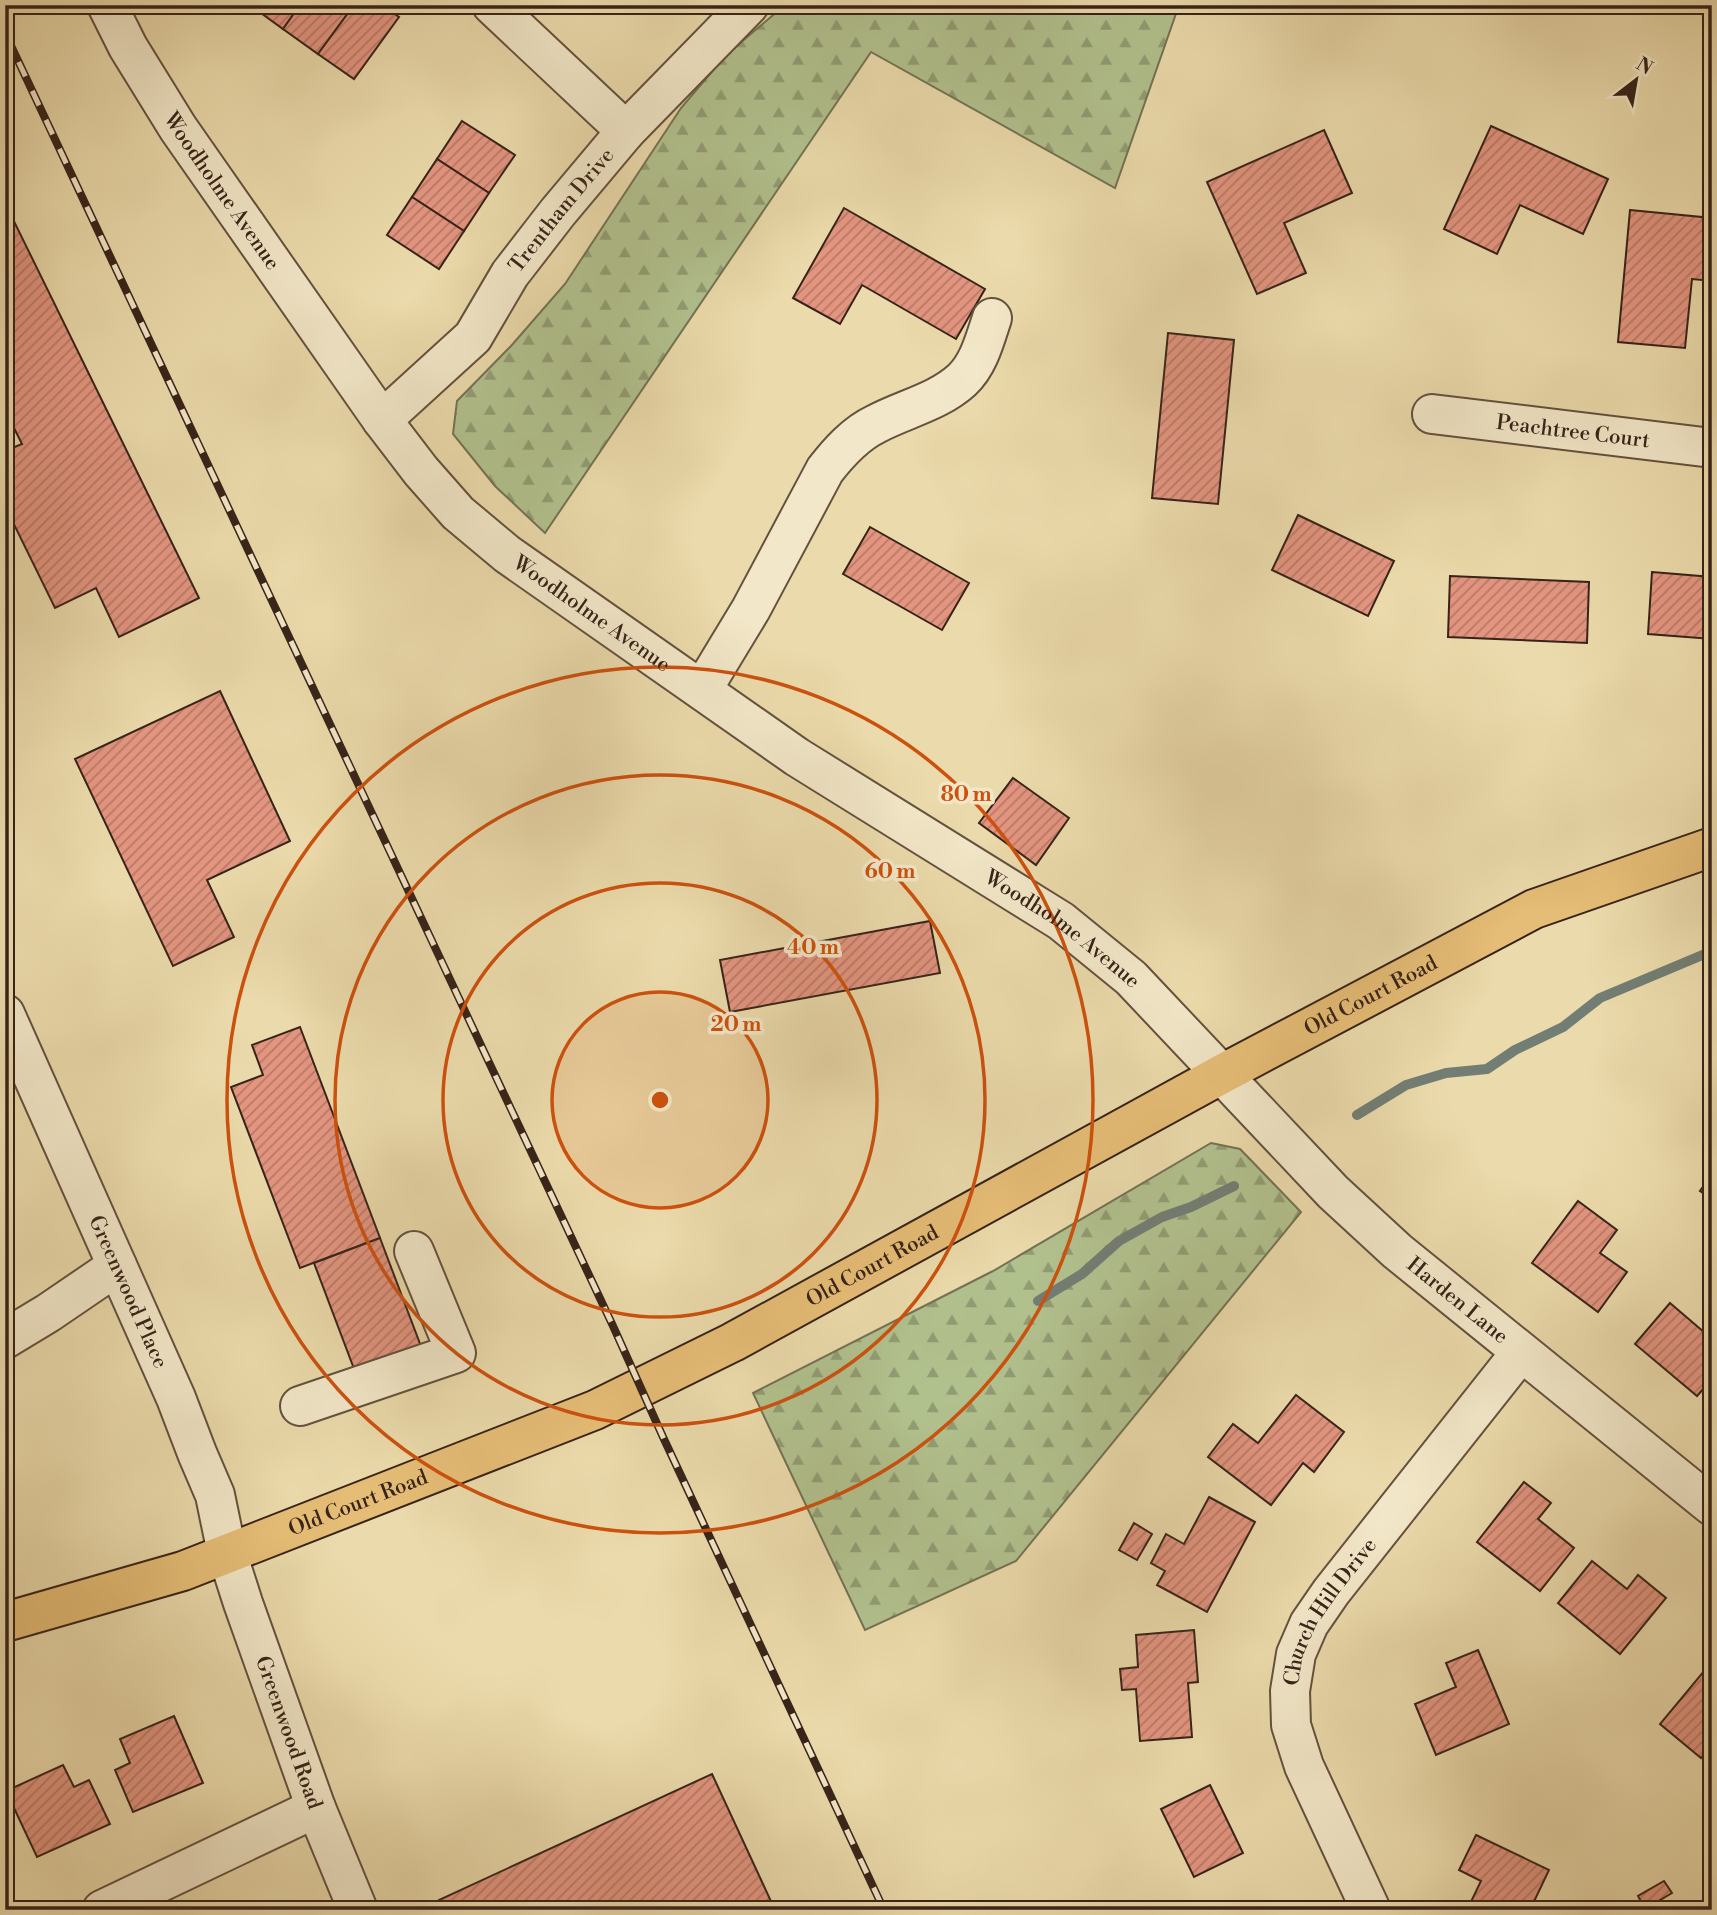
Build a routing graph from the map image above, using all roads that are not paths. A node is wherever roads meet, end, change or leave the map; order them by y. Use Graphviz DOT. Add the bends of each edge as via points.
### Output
graph roads {
  1 [pos="107,5"];
  2 [pos="492,5"];
  3 [pos="749,5"];
  4 [pos="626,131"];
  5 [pos="992,318"];
  6 [pos="1432,414"];
  7 [pos="382,420"];
  8 [pos="1712,448"];
  9 [pos="702,690"];
  10 [pos="1712,847"];
  11 [pos="8,1028"];
  12 [pos="1222,1074"];
  13 [pos="414,1251"];
  14 [pos="117,1266"];
  15 [pos="5,1339"];
  16 [pos="1521,1352"];
  17 [pos="300,1406"];
  18 [pos="1712,1506"];
  19 [pos="228,1553"];
  20 [pos="5,1622"];
  21 [pos="316,1808"];
  22 [pos="102,1910"];
  23 [pos="358,1910"];
  24 [pos="1371,1910"];
  1 -- 7 [label="street, Woodholme Avenue" via="178,128"];
  2 -- 4 [label="street"];
  3 -- 4 [label="street, Trentham Drive"];
  4 -- 7 [label="street, Trentham Drive" via="510,274 473,337"];
  5 -- 9 [label="street" via="980,353 963,379 942,394 876,424 847,445 825,470"];
  6 -- 8 [label="street, Peachtree Court"];
  7 -- 9 [label="street, Woodholme Avenue" via="458,513 507,554"];
  9 -- 12 [label="street, Woodholme Avenue" via="797,757 1060,921 1131,978"];
  10 -- 12 [label="main road, Old Court Road" via="1534,909"];
  11 -- 14 [label="street, Greenwood Place"];
  12 -- 16 [label="street, Harden Lane" via="1397,1251"];
  12 -- 19 [label="main road, Old Court Road" via="733,1342 595,1410"];
  13 -- 17 [label="street" via="456,1353"];
  14 -- 15 [label="street"];
  14 -- 19 [label="street, Greenwood Place" via="215,1495"];
  16 -- 18 [label="street, Harden Lane"];
  16 -- 24 [label="street, Church Hill Drive" via="1331,1592 1296,1654 1291,1725 1304,1766"];
  19 -- 20 [label="main road, Old Court Road" via="183,1571"];
  19 -- 21 [label="street, Greenwood Road"];
  21 -- 22 [label="street"];
  21 -- 23 [label="street, Greenwood Road"];
}
